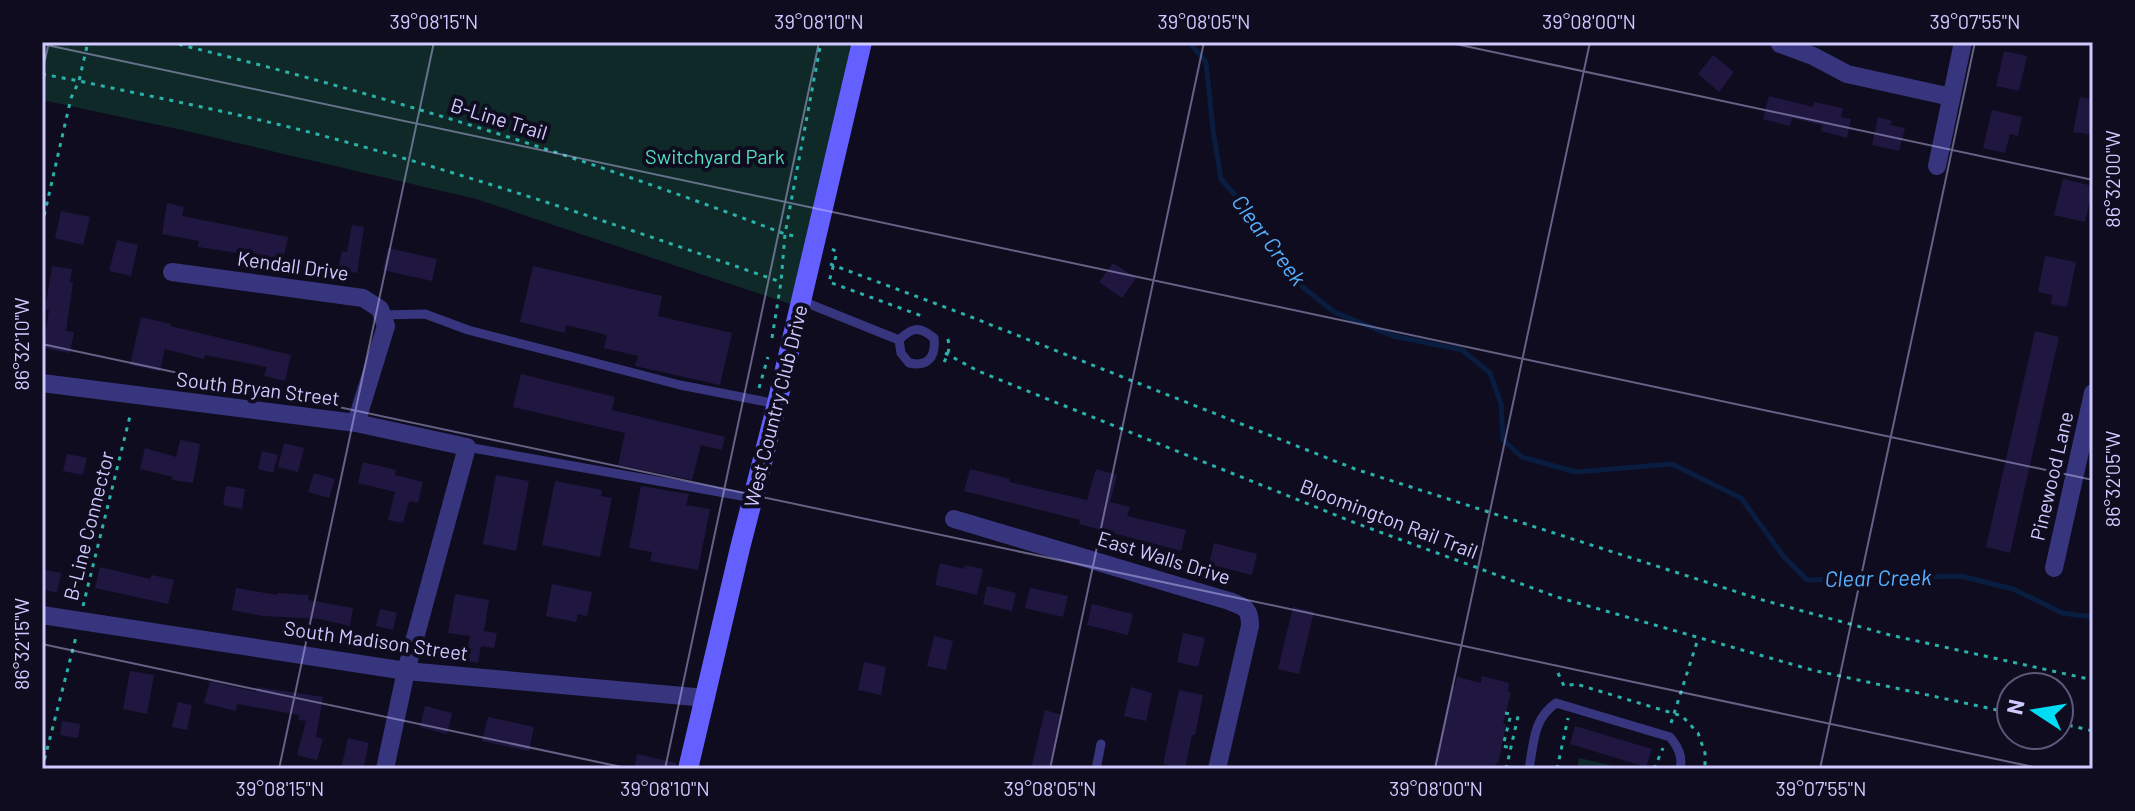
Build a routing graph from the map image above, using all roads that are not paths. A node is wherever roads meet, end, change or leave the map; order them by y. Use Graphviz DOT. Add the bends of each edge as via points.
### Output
graph roads {
  1 [pos="862,42"];
  2 [pos="1963,42"];
  3 [pos="1780,44"];
  4 [pos="1951,97"];
  5 [pos="1937,166"];
  6 [pos="172,272"];
  7 [pos="802,301"];
  8 [pos="382,315"];
  9 [pos="899,340"];
  10 [pos="42,383"];
  11 [pos="2093,393"];
  12 [pos="777,404"];
  13 [pos="356,423"];
  14 [pos="467,447"];
  15 [pos="2087,448"];
  16 [pos="753,498"];
  17 [pos="954,519"];
  18 [pos="2054,568"];
  19 [pos="42,615"];
  20 [pos="406,671"];
  21 [pos="706,698"];
  22 [pos="1101,744"];
  23 [pos="385,769"];
  24 [pos="688,769"];
  25 [pos="1096,769"];
  26 [pos="1217,769"];
  27 [pos="1529,769"];
  28 [pos="1680,769"];
  1 -- 7 [label="main road, West Country Club Drive"];
  2 -- 4 [label="street"];
  3 -- 4 [label="street" via="1847,74"];
  4 -- 5 [label="street"];
  6 -- 8 [label="street, Kendall Drive" via="363,298"];
  7 -- 9 [label="lane"];
  7 -- 12 [label="main road, West Country Club Drive"];
  8 -- 12 [label="lane" via="425,314 680,385"];
  8 -- 13 [label="street" via="386,326"];
  9 -- 9 [label="lane" via="916,329 934,338 935,349 929,361 909,363"];
  10 -- 13 [label="street, South Bryan Street"];
  11 -- 15 [label="street, Pinewood Lane"];
  12 -- 16 [label="main road, West Country Club Drive"];
  13 -- 14 [label="street, South Bryan Street"];
  14 -- 16 [label="lane"];
  14 -- 20 [label="street"];
  15 -- 18 [label="street, Pinewood Lane"];
  16 -- 21 [label="main road, West Country Club Drive"];
  17 -- 26 [label="street, East Walls Drive" via="1246,609 1250,626"];
  19 -- 20 [label="street, South Madison Street"];
  20 -- 21 [label="street, South Madison Street"];
  20 -- 23 [label="street"];
  21 -- 24 [label="main road, West Country Club Drive"];
  22 -- 25 [label="lane"];
  27 -- 28 [label="lane" via="1538,720 1556,703 1670,737 1678,747"];
}
